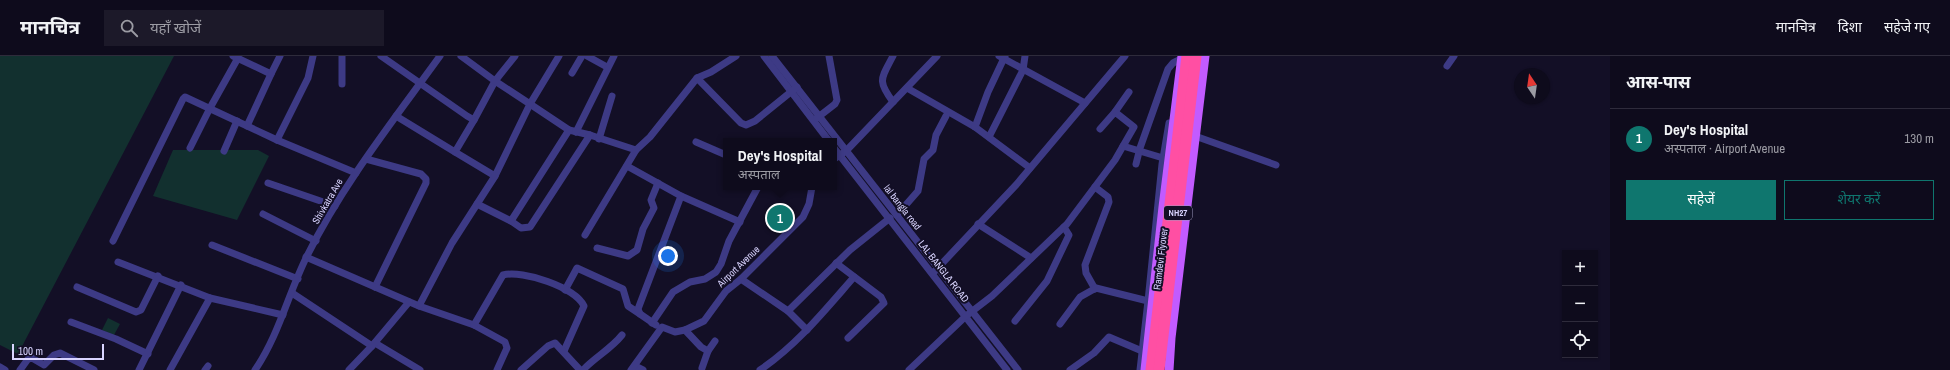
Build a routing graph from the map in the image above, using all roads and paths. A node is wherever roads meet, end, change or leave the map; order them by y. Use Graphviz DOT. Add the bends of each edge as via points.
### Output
graph roads {
  1 [pos="280,56"];
  2 [pos="314,56"];
  3 [pos="342,56"];
  4 [pos="381,56"];
  5 [pos="440,56"];
  6 [pos="461,56"];
  7 [pos="515,56"];
  8 [pos="559,56"];
  9 [pos="582,56"];
  10 [pos="587,56"];
  11 [pos="614,56"];
  12 [pos="736,56"];
  13 [pos="764,56"];
  14 [pos="772,56"];
  15 [pos="829,56"];
  16 [pos="893,56"];
  17 [pos="1025,56"];
  18 [pos="1125,56"];
  19 [pos="1196,56"];
  20 [pos="1205,56"];
  21 [pos="1454,56"];
  22 [pos="236,57"];
  23 [pos="934,57"];
  24 [pos="1002,57"];
  25 [pos="1182,57"];
  26 [pos="1447,66"];
  27 [pos="607,67"];
  28 [pos="1023,70"];
  29 [pos="572,73"];
  30 [pos="271,74"];
  31 [pos="697,78"];
  32 [pos="496,81"];
  33 [pos="420,83"];
  34 [pos="342,84"];
  35 [pos="907,88"];
  36 [pos="794,90"];
  37 [pos="1129,92"];
  38 [pos="612,96"];
  39 [pos="893,102"];
  40 [pos="1085,103"];
  41 [pos="530,104"];
  42 [pos="210,108"];
  43 [pos="1115,112"];
  44 [pos="396,116"];
  45 [pos="819,116"];
  46 [pos="946,116"];
  47 [pos="474,120"];
  48 [pos="237,121"];
  49 [pos="814,122"];
  50 [pos="247,126"];
  51 [pos="975,127"];
  52 [pos="1100,129"];
  53 [pos="572,131"];
  54 [pos="590,135"];
  55 [pos="1195,136"];
  56 [pos="989,137"];
  57 [pos="599,138"];
  58 [pos="827,138"];
  59 [pos="836,138"];
  60 [pos="837,139"];
  61 [pos="277,140"];
  62 [pos="696,142"];
  63 [pos="1123,146"];
  64 [pos="190,148"];
  65 [pos="636,150"];
  66 [pos="224,151"];
  67 [pos="846,151"];
  68 [pos="1139,151"];
  69 [pos="455,152"];
  70 [pos="723,154"];
  71 [pos="837,157"];
  72 [pos="1163,158"];
  73 [pos="366,159"];
  74 [pos="1136,164"];
  75 [pos="1276,165"];
  76 [pos="627,166"];
  77 [pos="1030,168"];
  78 [pos="356,173"];
  79 [pos="495,176"];
  80 [pos="268,183"];
  81 [pos="658,183"];
  82 [pos="1095,187"];
  83 [pos="756,190"];
  84 [pos="811,190"];
  85 [pos="681,196"];
  86 [pos="477,204"];
  87 [pos="335,206"];
  88 [pos="263,214"];
  89 [pos="893,217"];
  90 [pos="511,221"];
  91 [pos="740,222"];
  92 [pos="978,224"];
  93 [pos="1064,227"];
  94 [pos="585,235"];
  95 [pos="316,241"];
  96 [pos="113,242"];
  97 [pos="212,245"];
  98 [pos="597,248"];
  99 [pos="306,257"];
  100 [pos="1030,258"];
  101 [pos="118,262"];
  102 [pos="836,263"];
  103 [pos="935,270"];
  104 [pos="158,276"];
  105 [pos="854,277"];
  106 [pos="298,278"];
  107 [pos="740,279"];
  108 [pos="181,285"];
  109 [pos="77,287"];
  110 [pos="375,287"];
  111 [pos="1095,289"];
  112 [pos="565,290"];
  113 [pos="292,293"];
  114 [pos="210,298"];
  115 [pos="1148,301"];
  116 [pos="409,302"];
  117 [pos="418,306"];
  118 [pos="788,310"];
  119 [pos="640,314"];
  120 [pos="969,314"];
  121 [pos="283,315"];
  122 [pos="1015,321"];
  123 [pos="71,322"];
  124 [pos="652,322"];
  125 [pos="1060,324"];
  126 [pos="474,325"];
  127 [pos="662,327"];
  128 [pos="685,330"];
  129 [pos="807,330"];
  130 [pos="622,335"];
  131 [pos="848,338"];
  132 [pos="715,341"];
  133 [pos="374,344"];
  134 [pos="564,351"];
  135 [pos="708,351"];
  136 [pos="1142,351"];
  137 [pos="148,354"];
  138 [pos="0,367"];
  139 [pos="41,368"];
  140 [pos="633,368"];
  141 [pos="702,368"];
  142 [pos="5,370"];
  143 [pos="20,370"];
  144 [pos="94,370"];
  145 [pos="139,370"];
  146 [pos="170,370"];
  147 [pos="255,370"];
  148 [pos="349,370"];
  149 [pos="420,370"];
  150 [pos="497,370"];
  151 [pos="521,370"];
  152 [pos="580,370"];
  153 [pos="583,370"];
  154 [pos="643,370"];
  155 [pos="762,370"];
  156 [pos="909,370"];
  157 [pos="1007,370"];
  158 [pos="1018,370"];
  159 [pos="1070,370"];
  160 [pos="1140,370"];
  161 [pos="1146,370"];
  162 [pos="1151,370"];
  163 [pos="1159,370"];
  164 [pos="1169,370"];
  1 -- 30 [label="street"];
  2 -- 61 [label="street" via="308,78"];
  3 -- 34 [label="street"];
  4 -- 33 [label="street"];
  5 -- 33 [label="street, Shivkatra Ave"];
  6 -- 32 [label="street"];
  7 -- 32 [label="street"];
  8 -- 41 [label="street"];
  9 -- 29 [label="street"];
  10 -- 27 [label="street"];
  11 -- 27 [label="street"];
  12 -- 31 [label="street"];
  13 -- 36 [label="street"];
  14 -- 36 [label="street, lal bangla road"];
  15 -- 45 [label="street" via="837,100"];
  16 -- 39 [label="street" via="882,78 883,87"];
  17 -- 28 [label="street"];
  18 -- 40 [label="street"];
  19 -- 163 [label="highway, Ramdevi Flyover / NH27"];
  20 -- 55 [label="main road"];
  21 -- 26 [label="street"];
  22 -- 30 [label="street"];
  22 -- 42 [label="street"];
  23 -- 35 [label="street"];
  24 -- 28 [label="street"];
  24 -- 51 [label="street"];
  25 -- 68 [label="street" via="1168,69"];
  25 -- 72 [label="street"];
  25 -- 161 [label="main road"];
  25 -- 162 [label="highway, Ramdevi Flyover / NH27"];
  27 -- 53 [label="street"];
  28 -- 40 [label="street"];
  28 -- 56 [label="street"];
  30 -- 50 [label="street"];
  31 -- 36 [label="street" via="746,125 755,121"];
  31 -- 65 [label="street" via="650,137"];
  32 -- 41 [label="street"];
  32 -- 47 [label="street"];
  33 -- 44 [label="street, Shivkatra Ave"];
  33 -- 47 [label="street"];
  35 -- 39 [label="street"];
  35 -- 51 [label="street"];
  36 -- 45 [label="street, lal bangla road"];
  36 -- 49 [label="street"];
  37 -- 43 [label="street"];
  38 -- 57 [label="street"];
  39 -- 67 [label="street"];
  40 -- 77 [label="street"];
  41 -- 53 [label="street"];
  41 -- 79 [label="street"];
  42 -- 48 [label="street"];
  42 -- 64 [label="street"];
  42 -- 96 [label="street" via="186,97 183,99"];
  43 -- 52 [label="street"];
  43 -- 63 [label="street" via="1134,127"];
  44 -- 69 [label="street"];
  44 -- 73 [label="street, Shivkatra Ave"];
  45 -- 49 [label="street"];
  45 -- 59 [label="street, lal bangla road"];
  46 -- 89 [label="street" via="936,135 933,150 924,159 918,191"];
  47 -- 69 [label="street"];
  48 -- 50 [label="street"];
  48 -- 66 [label="street"];
  49 -- 58 [label="street"];
  50 -- 61 [label="street"];
  51 -- 56 [label="street"];
  53 -- 54 [label="street"];
  53 -- 90 [label="street"];
  54 -- 57 [label="street"];
  54 -- 90 [label="street" via="530,227 520,228"];
  55 -- 75 [label="street"];
  55 -- 164 [label="main road"];
  56 -- 77 [label="street"];
  57 -- 65 [label="street"];
  60 -- 67 [label="street, lal bangla road"];
  61 -- 78 [label="street"];
  62 -- 70 [label="street"];
  63 -- 68 [label="street"];
  63 -- 82 [label="street"];
  65 -- 76 [label="street"];
  67 -- 71 [label="street"];
  67 -- 89 [label="street, lal bangla road"];
  68 -- 72 [label="street"];
  68 -- 74 [label="street"];
  69 -- 79 [label="street"];
  71 -- 89 [label="street, LAL BANGLA ROAD"];
  72 -- 115 [label="street"];
  73 -- 78 [label="street, Shivkatra Ave"];
  73 -- 110 [label="street" via="421,174 426,179"];
  76 -- 81 [label="street"];
  76 -- 94 [label="street"];
  77 -- 92 [label="street"];
  78 -- 87 [label="street, Shivkatra Ave"];
  79 -- 86 [label="street"];
  80 -- 87 [label="street"];
  81 -- 85 [label="street"];
  81 -- 98 [label="street" via="651,200 654,208 643,229 637,250 628,256"];
  82 -- 93 [label="street"];
  82 -- 111 [label="street" via="1108,197 1109,202 1085,265 1086,273"];
  83 -- 91 [label="street"];
  84 -- 107 [label="street, Airport Avenue" via="803,217"];
  85 -- 91 [label="street"];
  85 -- 119 [label="street" via="638,309"];
  86 -- 90 [label="street"];
  86 -- 117 [label="street" via="452,243"];
  87 -- 95 [label="street, Shivkatra Ave"];
  88 -- 95 [label="street"];
  89 -- 102 [label="street"];
  89 -- 103 [label="street, LAL BANGLA ROAD"];
  91 -- 124 [label="street" via="716,272 673,292"];
  92 -- 100 [label="street"];
  92 -- 103 [label="street"];
  93 -- 100 [label="street"];
  93 -- 122 [label="street" via="1069,235 1058,261 1047,281"];
  95 -- 99 [label="street, Shivkatra Ave"];
  97 -- 106 [label="street"];
  99 -- 106 [label="street, Shivkatra Ave"];
  99 -- 110 [label="street"];
  100 -- 120 [label="street" via="992,296"];
  101 -- 104 [label="street"];
  102 -- 105 [label="street"];
  102 -- 118 [label="street"];
  103 -- 120 [label="street, LAL BANGLA ROAD"];
  104 -- 108 [label="street"];
  104 -- 109 [label="street" via="140,310 136,312"];
  105 -- 129 [label="street"];
  105 -- 131 [label="street" via="881,297 884,303"];
  106 -- 113 [label="street, Shivkatra Ave"];
  107 -- 118 [label="street"];
  107 -- 128 [label="street, Airport Avenue" via="726,290 704,321"];
  108 -- 114 [label="street"];
  108 -- 137 [label="street"];
  110 -- 116 [label="street"];
  111 -- 115 [label="street"];
  111 -- 125 [label="street" via="1080,298"];
  112 -- 119 [label="street, Airport Avenue" via="577,268 623,289 628,306"];
  112 -- 126 [label="street" via="542,279 517,274 504,275"];
  112 -- 134 [label="street" via="581,300 584,306"];
  113 -- 121 [label="street, Shivkatra Ave"];
  113 -- 133 [label="street"];
  114 -- 121 [label="street"];
  114 -- 146 [label="street"];
  115 -- 136 [label="street"];
  116 -- 117 [label="street"];
  116 -- 133 [label="street"];
  117 -- 126 [label="street"];
  118 -- 129 [label="street"];
  119 -- 124 [label="street, Airport Avenue"];
  120 -- 156 [label="street"];
  120 -- 157 [label="street, LAL BANGLA ROAD"];
  120 -- 158 [label="street, lal bangla road"];
  121 -- 147 [label="street, Shivkatra Ave" via="270,345"];
  123 -- 137 [label="street"];
  124 -- 127 [label="street, Airport Avenue"];
  126 -- 150 [label="street" via="507,344"];
  127 -- 128 [label="street, Airport Avenue" via="675,332"];
  127 -- 140 [label="street"];
  128 -- 135 [label="street"];
  129 -- 155 [label="street"];
  130 -- 153 [label="street"];
  132 -- 135 [label="street"];
  133 -- 148 [label="street"];
  133 -- 149 [label="street"];
  134 -- 151 [label="street" via="558,344 552,343"];
  134 -- 152 [label="street"];
  135 -- 141 [label="street"];
  136 -- 159 [label="street" via="1109,337 1094,353"];
  136 -- 160 [label="street"];
  137 -- 145 [label="street"];
  138 -- 142 [label="street"];
  139 -- 143 [label="street" via="32,358 26,360"];
  139 -- 144 [label="street" via="54,355 63,353"];
  140 -- 154 [label="street"];
}
